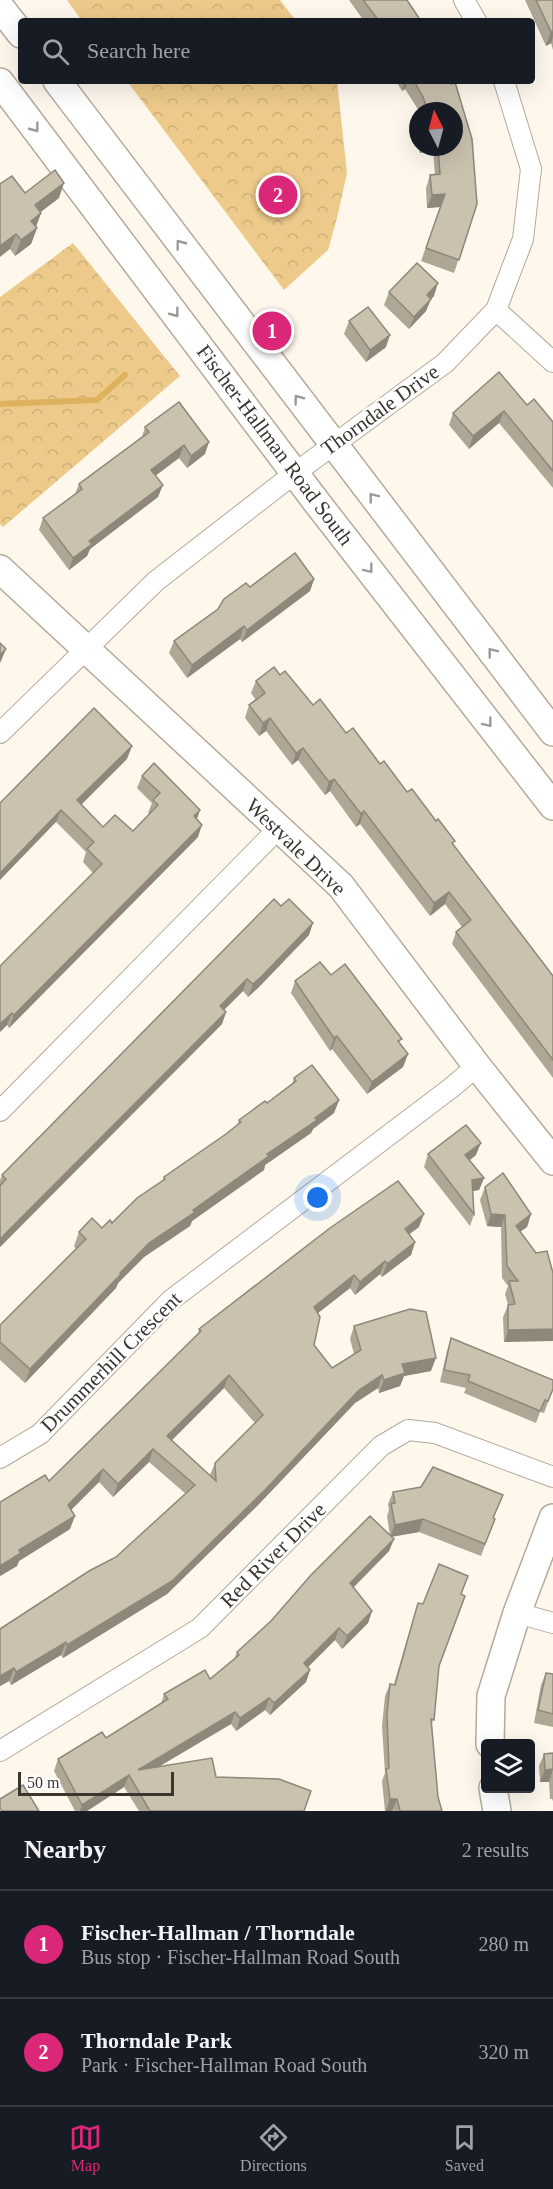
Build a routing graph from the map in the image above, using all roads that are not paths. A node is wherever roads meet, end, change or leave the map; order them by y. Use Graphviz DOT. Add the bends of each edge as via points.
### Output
graph roads {
  1 [pos="464,0"];
  2 [pos="0,7"];
  3 [pos="474,18"];
  4 [pos="18,30"];
  5 [pos="0,82"];
  6 [pos="59,84"];
  7 [pos="505,84"];
  8 [pos="496,310"];
  9 [pos="553,362"];
  10 [pos="333,446"];
  11 [pos="295,472"];
  12 [pos="0,569"];
  13 [pos="86,646"];
  14 [pos="553,732"];
  15 [pos="0,733"];
  16 [pos="553,807"];
  17 [pos="278,829"];
  18 [pos="477,1066"];
  19 [pos="0,1111"];
  20 [pos="553,1161"];
  21 [pos="0,1458"];
  22 [pos="553,1478"];
  23 [pos="553,1518"];
  24 [pos="517,1613"];
  25 [pos="553,1623"];
  26 [pos="490,1739"];
  27 [pos="0,1751"];
  28 [pos="494,1793"];
  29 [pos="497,1811"];
  1 -- 3 [label="street"];
  2 -- 4 [label="main road"];
  5 -- 11 [label="main road, Fischer-Hallman Road South, one-way"];
  10 -- 6 [label="main road, one-way"];
  7 -- 8 [label="street, Thorndale Drive" via="531,169 523,239"];
  8 -- 9 [label="street"];
  8 -- 10 [label="street, Thorndale Drive" via="445,363"];
  10 -- 11 [label="street, Thorndale Drive"];
  14 -- 10 [label="main road, one-way"];
  11 -- 13 [label="street, Thorndale Drive" via="156,581"];
  11 -- 16 [label="main road, Fischer-Hallman Road South, one-way"];
  12 -- 13 [label="main road, Westvale Drive"];
  13 -- 15 [label="street, Thorndale Drive"];
  13 -- 17 [label="main road, Westvale Drive"];
  17 -- 18 [label="main road, Westvale Drive" via="341,886"];
  17 -- 19 [label="street"];
  18 -- 20 [label="main road, Westvale Drive"];
  18 -- 21 [label="street, Drummerhill Crescent" via="171,1300 40,1434"];
  22 -- 27 [label="street, Red River Drive" via="435,1433 408,1430 381,1446 200,1628"];
  23 -- 24 [label="main road"];
  24 -- 25 [label="street"];
  24 -- 26 [label="main road" via="491,1696"];
  28 -- 29 [label="main road"];
}
